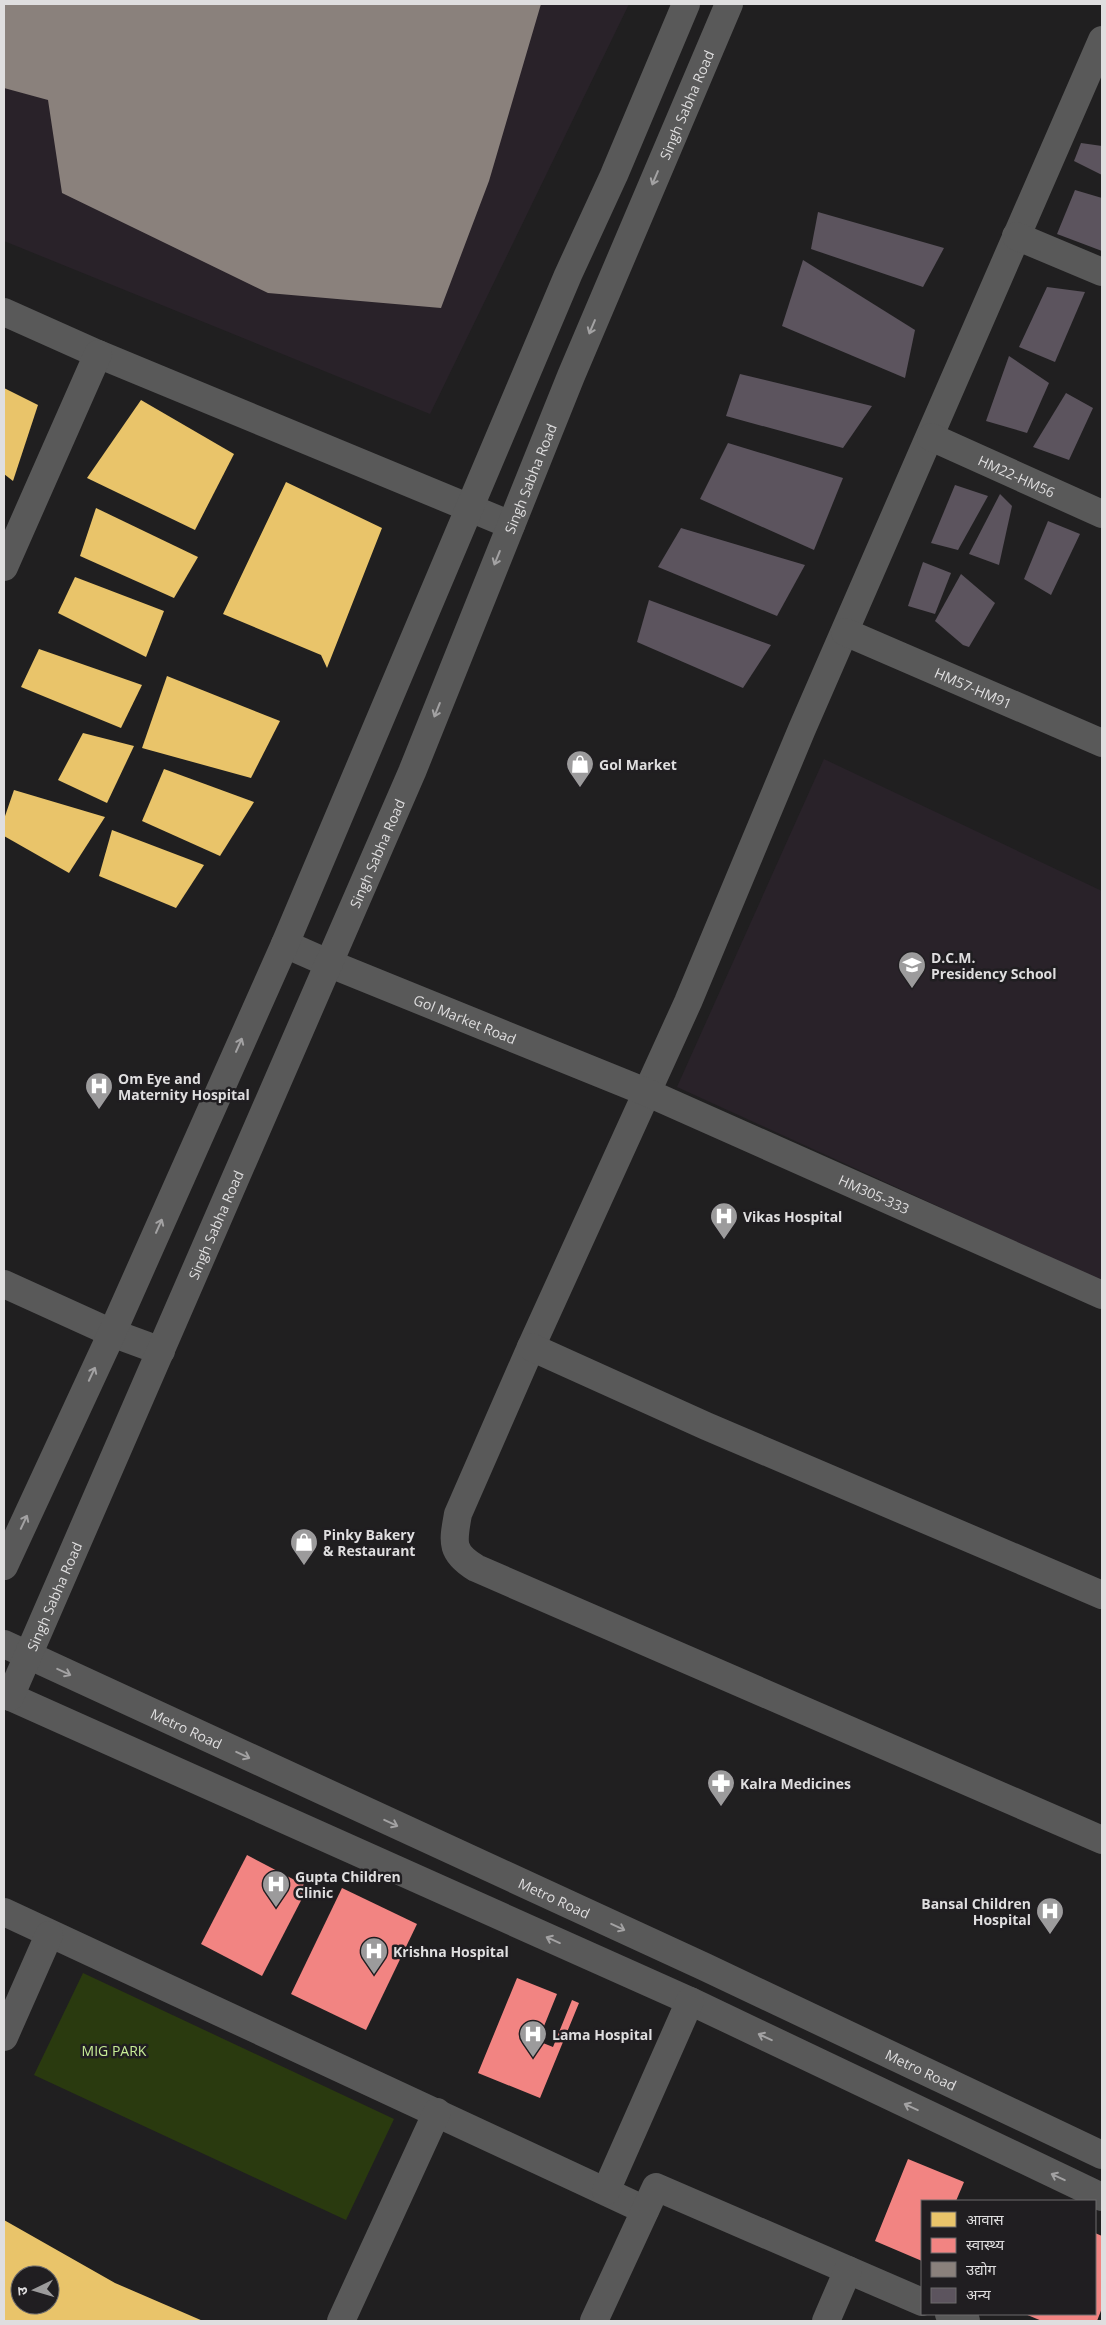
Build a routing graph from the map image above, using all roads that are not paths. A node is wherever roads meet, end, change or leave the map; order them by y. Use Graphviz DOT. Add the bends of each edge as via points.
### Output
graph roads {
  1 [pos="686,4"];
  2 [pos="729,4"];
  3 [pos="1102,40"];
  4 [pos="1016,236"];
  5 [pos="1102,272"];
  6 [pos="4,312"];
  7 [pos="98,354"];
  8 [pos="931,437"];
  9 [pos="470,508"];
  10 [pos="1102,514"];
  11 [pos="511,525"];
  12 [pos="4,567"];
  13 [pos="845,632"];
  14 [pos="1102,743"];
  15 [pos="285,944"];
  16 [pos="328,963"];
  17 [pos="646,1092"];
  18 [pos="4,1284"];
  19 [pos="1102,1295"];
  20 [pos="112,1332"];
  21 [pos="531,1347"];
  22 [pos="161,1351"];
  23 [pos="4,1566"];
  24 [pos="1102,1596"];
  25 [pos="4,1644"];
  26 [pos="30,1656"];
  27 [pos="7,1696"];
  28 [pos="1102,1840"];
  29 [pos="4,1912"];
  30 [pos="49,1934"];
  31 [pos="690,2001"];
  32 [pos="4,2037"];
  33 [pos="437,2112"];
  34 [pos="1102,2156"];
  35 [pos="606,2191"];
  36 [pos="1094,2194"];
  37 [pos="645,2210"];
  38 [pos="848,2270"];
  39 [pos="921,2302"];
  40 [pos="951,2315"];
  41 [pos="341,2321"];
  42 [pos="594,2321"];
  43 [pos="826,2321"];
  44 [pos="966,2321"];
  1 -- 9 [label="street"];
  2 -- 11 [label="street, Singh Sabha Road, one-way"];
  3 -- 4 [label="street"];
  4 -- 5 [label="street"];
  4 -- 8 [label="street"];
  6 -- 7 [label="street"];
  7 -- 9 [label="street"];
  7 -- 12 [label="street"];
  8 -- 10 [label="street, HM22-HM56"];
  8 -- 13 [label="street"];
  9 -- 11 [label="street"];
  9 -- 15 [label="street"];
  11 -- 16 [label="street, Singh Sabha Road, one-way" via="412,772"];
  13 -- 14 [label="street, HM57-HM91"];
  13 -- 17 [label="street" via="688,1002"];
  15 -- 16 [label="street, Gol Market Road"];
  20 -- 15 [label="street, one-way"];
  16 -- 17 [label="street, Gol Market Road"];
  16 -- 22 [label="street, Singh Sabha Road"];
  17 -- 19 [label="street, HM305-333"];
  17 -- 21 [label="street"];
  18 -- 20 [label="street"];
  20 -- 22 [label="street"];
  23 -- 20 [label="street, one-way"];
  21 -- 24 [label="street" via="724,1434"];
  21 -- 28 [label="street" via="458,1514 454,1535 461,1559"];
  22 -- 26 [label="street, Singh Sabha Road"];
  25 -- 26 [label="street, Metro Road"];
  26 -- 27 [label="street, Singh Sabha Road"];
  26 -- 34 [label="street, Metro Road, one-way" via="705,1968"];
  31 -- 27 [label="street, one-way"];
  29 -- 30 [label="street"];
  30 -- 32 [label="street"];
  30 -- 33 [label="street"];
  31 -- 35 [label="street"];
  36 -- 31 [label="street, one-way"];
  33 -- 35 [label="street"];
  33 -- 41 [label="street"];
  34 -- 36 [label="street"];
  35 -- 37 [label="street"];
  37 -- 38 [label="street" via="656,2187"];
  37 -- 42 [label="street"];
  38 -- 39 [label="street"];
  38 -- 43 [label="street"];
  40 -- 44 [label="street"];
}
